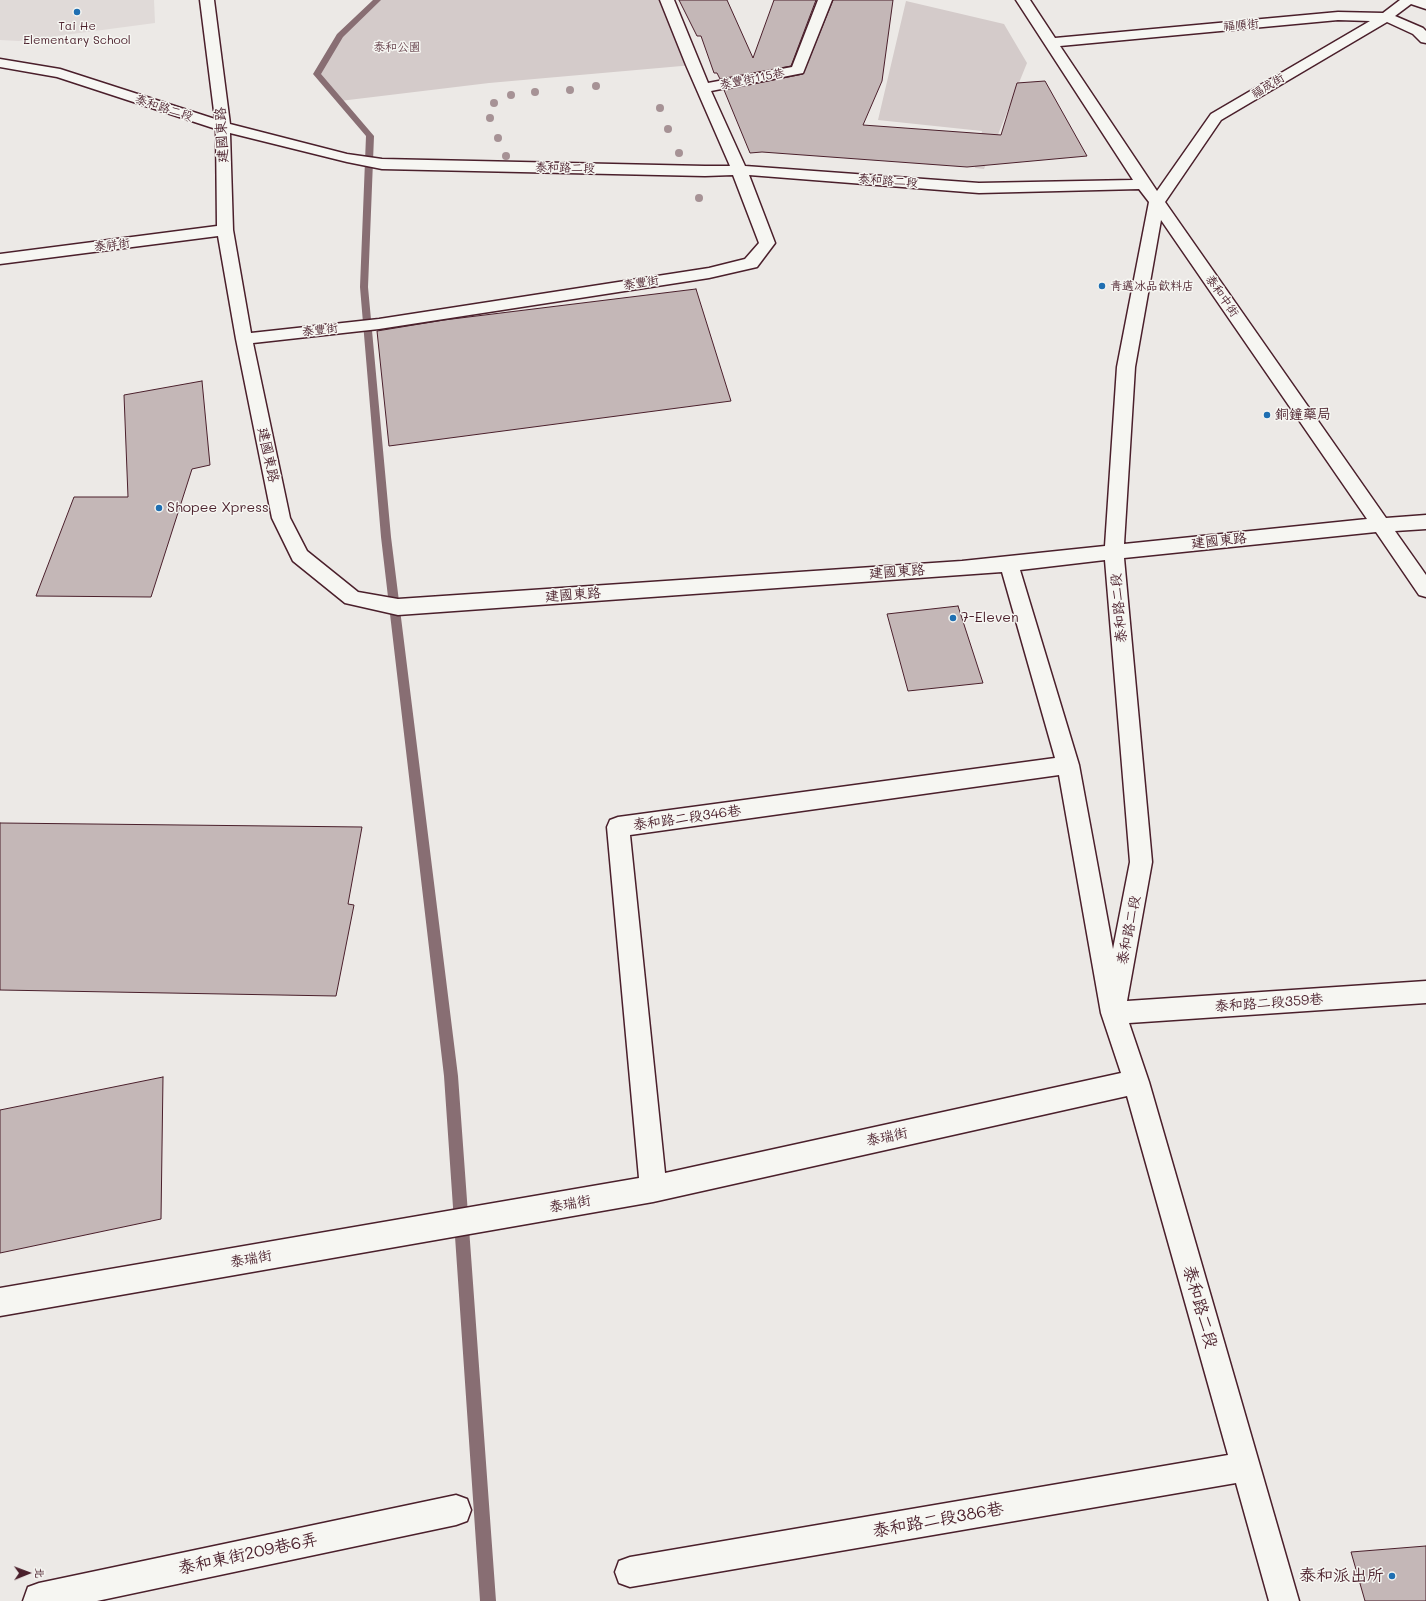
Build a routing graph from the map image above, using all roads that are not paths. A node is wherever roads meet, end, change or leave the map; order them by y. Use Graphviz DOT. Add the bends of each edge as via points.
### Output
graph roads {
  1 [pos="208,0"];
  2 [pos="667,0"];
  3 [pos="825,0"];
  4 [pos="1023,0"];
  5 [pos="1408,0"];
  6 [pos="1413,0"];
  7 [pos="1426,5"];
  8 [pos="1386,17"];
  9 [pos="1426,39"];
  10 [pos="1050,44"];
  11 [pos="0,63"];
  12 [pos="703,88"];
  13 [pos="223,127"];
  14 [pos="739,170"];
  15 [pos="1143,184"];
  16 [pos="1157,202"];
  17 [pos="225,230"];
  18 [pos="0,259"];
  19 [pos="244,339"];
  20 [pos="1426,522"];
  21 [pos="1380,525"];
  22 [pos="1114,552"];
  23 [pos="1009,564"];
  24 [pos="1426,590"];
  25 [pos="1068,765"];
  26 [pos="1426,992"];
  27 [pos="1113,1013"];
  28 [pos="1136,1082"];
  29 [pos="653,1189"];
  30 [pos="0,1302"];
  31 [pos="1246,1468"];
  32 [pos="456,1510"];
  33 [pos="630,1572"];
  34 [pos="38,1600"];
  35 [pos="1284,1601"];
  1 -- 13 [label="street, 建國東路"];
  2 -- 12 [label="street, 泰豐街"];
  3 -- 12 [label="street, 泰豐街115巷" via="798,70"];
  4 -- 10 [label="street, 泰和中街"];
  5 -- 8 [label="street, 福成街"];
  6 -- 7 [label="street"];
  8 -- 9 [label="street, 福順街" via="1418,31"];
  8 -- 10 [label="street, 福順街" via="1338,16"];
  8 -- 16 [label="street, 福成街" via="1216,117"];
  10 -- 15 [label="street, 泰和中街"];
  11 -- 13 [label="street, 泰和路二段" via="60,74"];
  12 -- 14 [label="street, 泰豐街"];
  13 -- 14 [label="street, 泰和路二段" via="379,164"];
  13 -- 17 [label="street, 建國東路"];
  14 -- 15 [label="street, 泰和路二段" via="979,188"];
  14 -- 19 [label="street, 泰豐街" via="767,243 751,263 709,273 379,324"];
  15 -- 16 [label="street, 泰和中街"];
  16 -- 21 [label="street, 泰和中街"];
  16 -- 22 [label="street, 泰和路二段" via="1126,367"];
  17 -- 18 [label="street, 泰祥街"];
  17 -- 19 [label="street, 建國東路"];
  19 -- 23 [label="street, 建國東路" via="281,518 300,556 352,598 398,607"];
  20 -- 21 [label="street, 建國東路"];
  21 -- 22 [label="street, 建國東路"];
  21 -- 24 [label="street, 泰和中街"];
  22 -- 23 [label="street, 建國東路"];
  22 -- 27 [label="street, 泰和路二段" via="1141,862"];
  23 -- 25 [label="street, 泰和路二段"];
  25 -- 27 [label="street, 泰和路二段"];
  25 -- 29 [label="street, 泰和路二段346巷" via="618,828"];
  26 -- 27 [label="street, 泰和路二段359巷"];
  27 -- 28 [label="street, 泰和路二段"];
  28 -- 29 [label="street, 泰瑞街"];
  28 -- 31 [label="street, 泰和路二段"];
  29 -- 30 [label="street, 泰瑞街"];
  31 -- 33 [label="street, 泰和路二段386巷"];
  31 -- 35 [label="street, 泰和路二段"];
  32 -- 34 [label="street, 泰和東街209巷6弄"];
}
